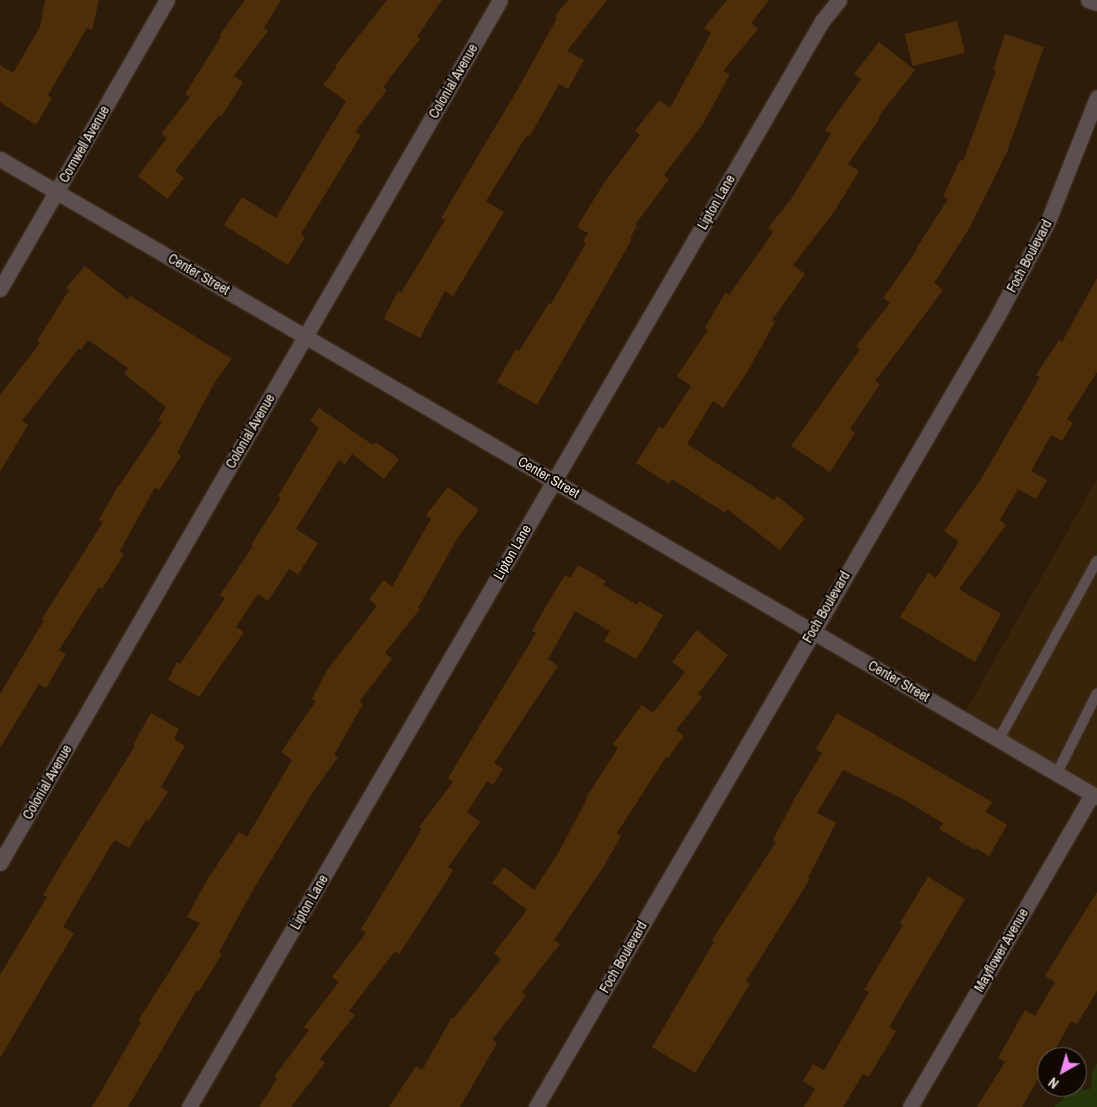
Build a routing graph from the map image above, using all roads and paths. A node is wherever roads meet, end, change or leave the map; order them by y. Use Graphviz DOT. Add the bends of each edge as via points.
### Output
graph roads {
  1 [pos="167,0"];
  2 [pos="500,0"];
  3 [pos="839,0"];
  4 [pos="1088,0"];
  5 [pos="1097,3"];
  6 [pos="1097,97"];
  7 [pos="0,158"];
  8 [pos="57,191"];
  9 [pos="0,289"];
  10 [pos="305,336"];
  11 [pos="554,480"];
  12 [pos="1097,561"];
  13 [pos="812,630"];
  14 [pos="1097,693"];
  15 [pos="1000,740"];
  16 [pos="1057,773"];
  17 [pos="1094,795"];
  18 [pos="0,863"];
  19 [pos="190,1107"];
  20 [pos="536,1107"];
  21 [pos="910,1107"];
  1 -- 8 [label="street, Cornwell Avenue"];
  2 -- 10 [label="street, Colonial Avenue"];
  3 -- 11 [label="street, Lipton Lane" via="822,21"];
  4 -- 5 [label="street"];
  6 -- 13 [label="street, Foch Boulevard" via="1048,221 998,315"];
  7 -- 8 [label="street, Center Street"];
  8 -- 9 [label="street, Cornwell Avenue"];
  8 -- 10 [label="street, Center Street"];
  10 -- 11 [label="street, Center Street"];
  10 -- 18 [label="street, Colonial Avenue"];
  11 -- 13 [label="street, Center Street"];
  11 -- 19 [label="street, Lipton Lane"];
  12 -- 15 [label="lane"];
  13 -- 15 [label="street, Center Street"];
  13 -- 20 [label="street, Foch Boulevard"];
  14 -- 16 [label="lane"];
  15 -- 16 [label="street, Center Street"];
  16 -- 17 [label="street, Center Street"];
  17 -- 21 [label="street, Mayflower Avenue"];
}
